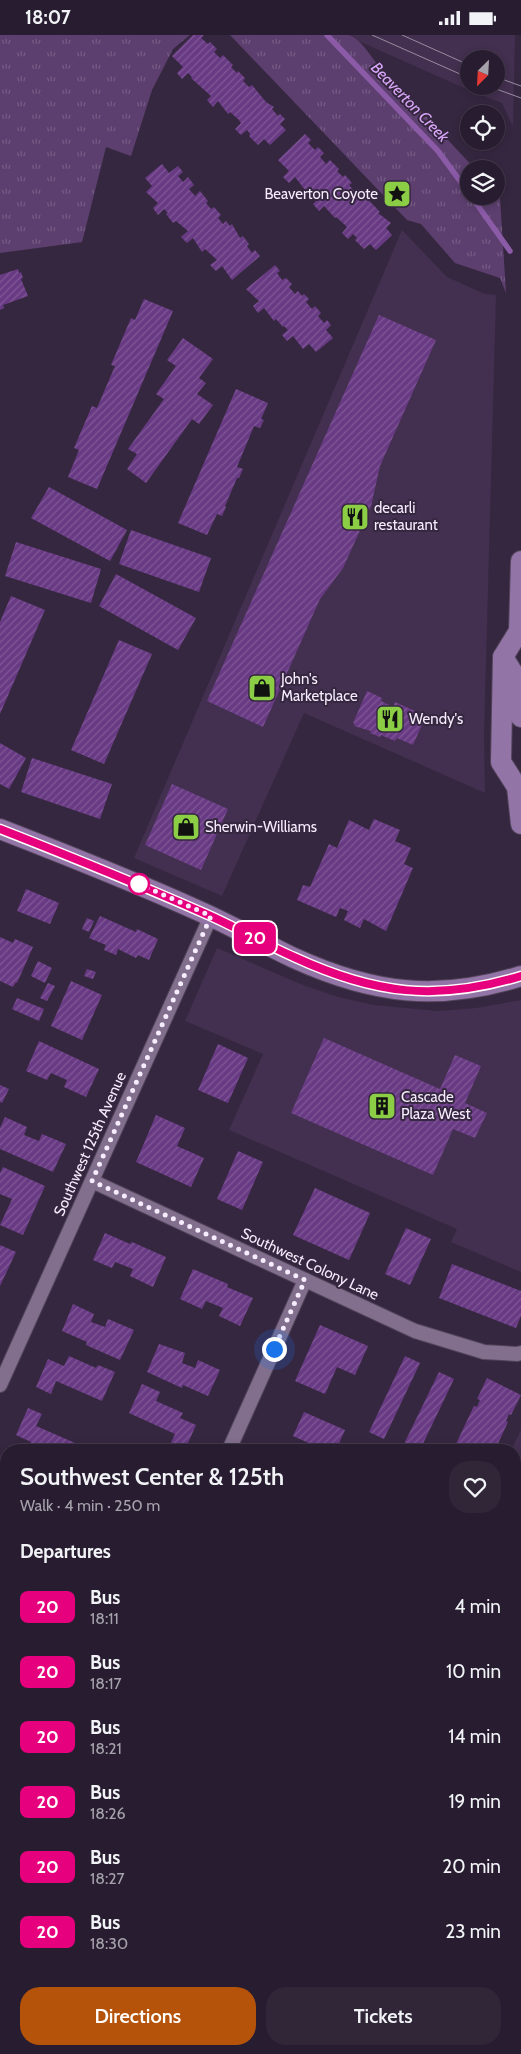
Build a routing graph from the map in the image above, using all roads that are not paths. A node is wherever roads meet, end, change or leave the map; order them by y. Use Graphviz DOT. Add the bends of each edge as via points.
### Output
graph roads {
  1 [pos="521,561"];
  2 [pos="520,633"];
  3 [pos="503,657"];
  4 [pos="521,717"];
  5 [pos="519,783"];
  6 [pos="521,824"];
  7 [pos="0,829"];
  8 [pos="211,916"];
  9 [pos="521,976"];
  10 [pos="92,1181"];
  11 [pos="305,1280"];
  12 [pos="521,1353"];
  13 [pos="0,1385"];
  14 [pos="232,1444"];
  1 -- 2 [label="street"];
  2 -- 3 [label="street"];
  3 -- 4 [label="street" via="518,681 517,712"];
  3 -- 5 [label="street" via="501,762"];
  5 -- 6 [label="street"];
  7 -- 8 [label="street" via="131,880"];
  8 -- 9 [label="street" via="293,957 369,985 416,991 450,991 489,986"];
  8 -- 10 [label="street, Southwest 125th Avenue"];
  10 -- 11 [label="street, Southwest Colony Lane"];
  10 -- 13 [label="street, Southwest 125th Avenue"];
  11 -- 12 [label="street, Southwest Colony Lane" via="415,1331 484,1353"];
  11 -- 14 [label="street"];
}
